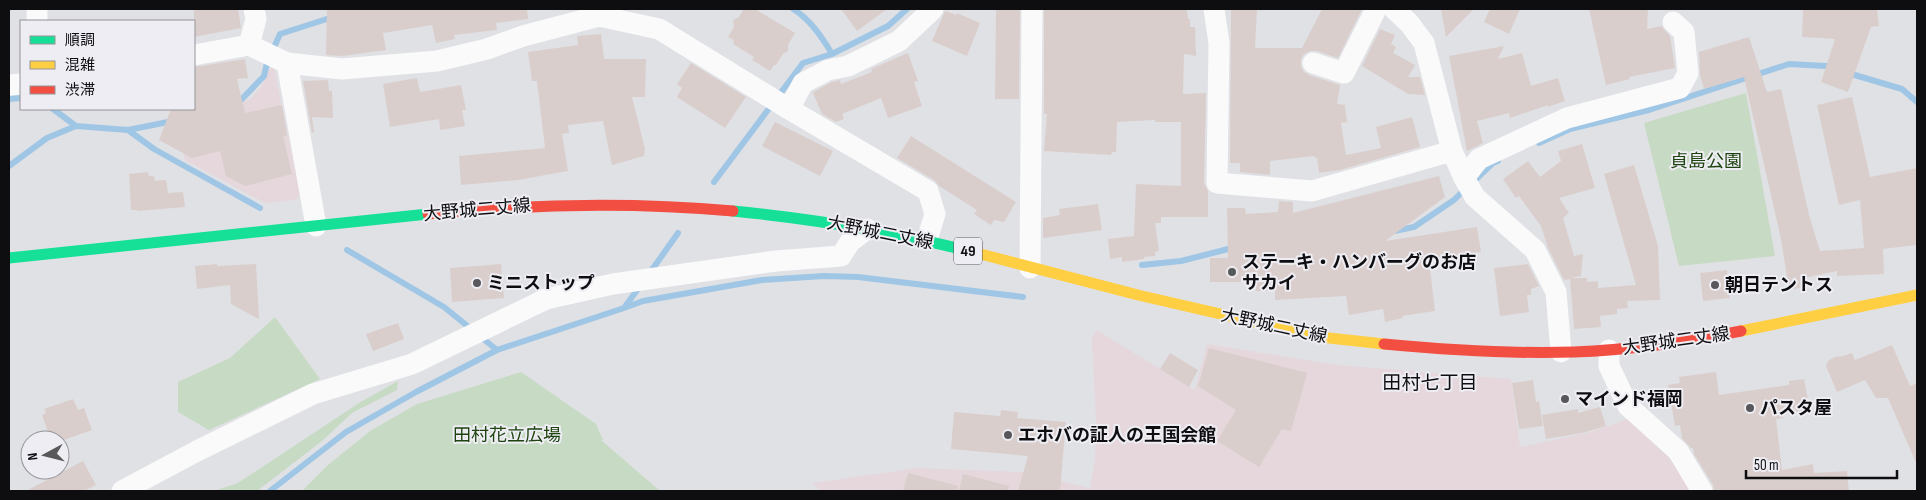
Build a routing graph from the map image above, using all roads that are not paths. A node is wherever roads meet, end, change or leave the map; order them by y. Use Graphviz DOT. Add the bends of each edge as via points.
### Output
graph roads {
  1 [pos="254,9"];
  2 [pos="933,9"];
  3 [pos="1032,9"];
  4 [pos="1214,9"];
  5 [pos="1376,9"];
  6 [pos="1394,9"];
  7 [pos="1673,22"];
  8 [pos="249,45"];
  9 [pos="195,54"];
  10 [pos="287,63"];
  11 [pos="1313,63"];
  12 [pos="789,109"];
  13 [pos="1452,151"];
  14 [pos="1464,178"];
  15 [pos="316,226"];
  16 [pos="868,228"];
  17 [pos="926,240"];
  18 [pos="9,258"];
  19 [pos="1030,268"];
  20 [pos="1917,295"];
  21 [pos="1609,350"];
  22 [pos="1561,352"];
  23 [pos="122,491"];
  24 [pos="1702,491"];
  1 -- 8 [label="street" via="256,18"];
  2 -- 12 [label="street" via="899,41 804,83"];
  3 -- 19 [label="street"];
  4 -- 13 [label="street" via="1219,43 1217,183 1312,191"];
  5 -- 11 [label="street" via="1344,73"];
  6 -- 13 [label="street" via="1410,23 1424,43"];
  7 -- 14 [label="street" via="1684,32 1688,73 1680,88 1567,118 1479,159"];
  8 -- 9 [label="street"];
  8 -- 10 [label="street"];
  10 -- 12 [label="street" via="342,68 437,62 599,16 659,29"];
  10 -- 15 [label="street"];
  12 -- 17 [label="street" via="928,191 936,214"];
  13 -- 14 [label="street"];
  14 -- 22 [label="street" via="1474,197 1535,250 1556,292"];
  15 -- 16 [label="main road, 大野城二丈線 / 49" via="556,204 712,209"];
  15 -- 18 [label="main road, 大野城二丈線 / 49"];
  16 -- 17 [label="main road, 大野城二丈線 / 49"];
  16 -- 23 [label="street" via="850,242 841,256 776,261 613,284 546,299 412,364 313,394"];
  17 -- 19 [label="main road, 大野城二丈線 / 49"];
  19 -- 22 [label="main road, 大野城二丈線 / 49" via="1176,305 1337,339 1480,352"];
  20 -- 21 [label="main road, 大野城二丈線 / 49" via="1796,322"];
  21 -- 22 [label="main road, 大野城二丈線 / 49"];
  21 -- 24 [label="street" via="1608,366 1628,406 1678,452"];
}
